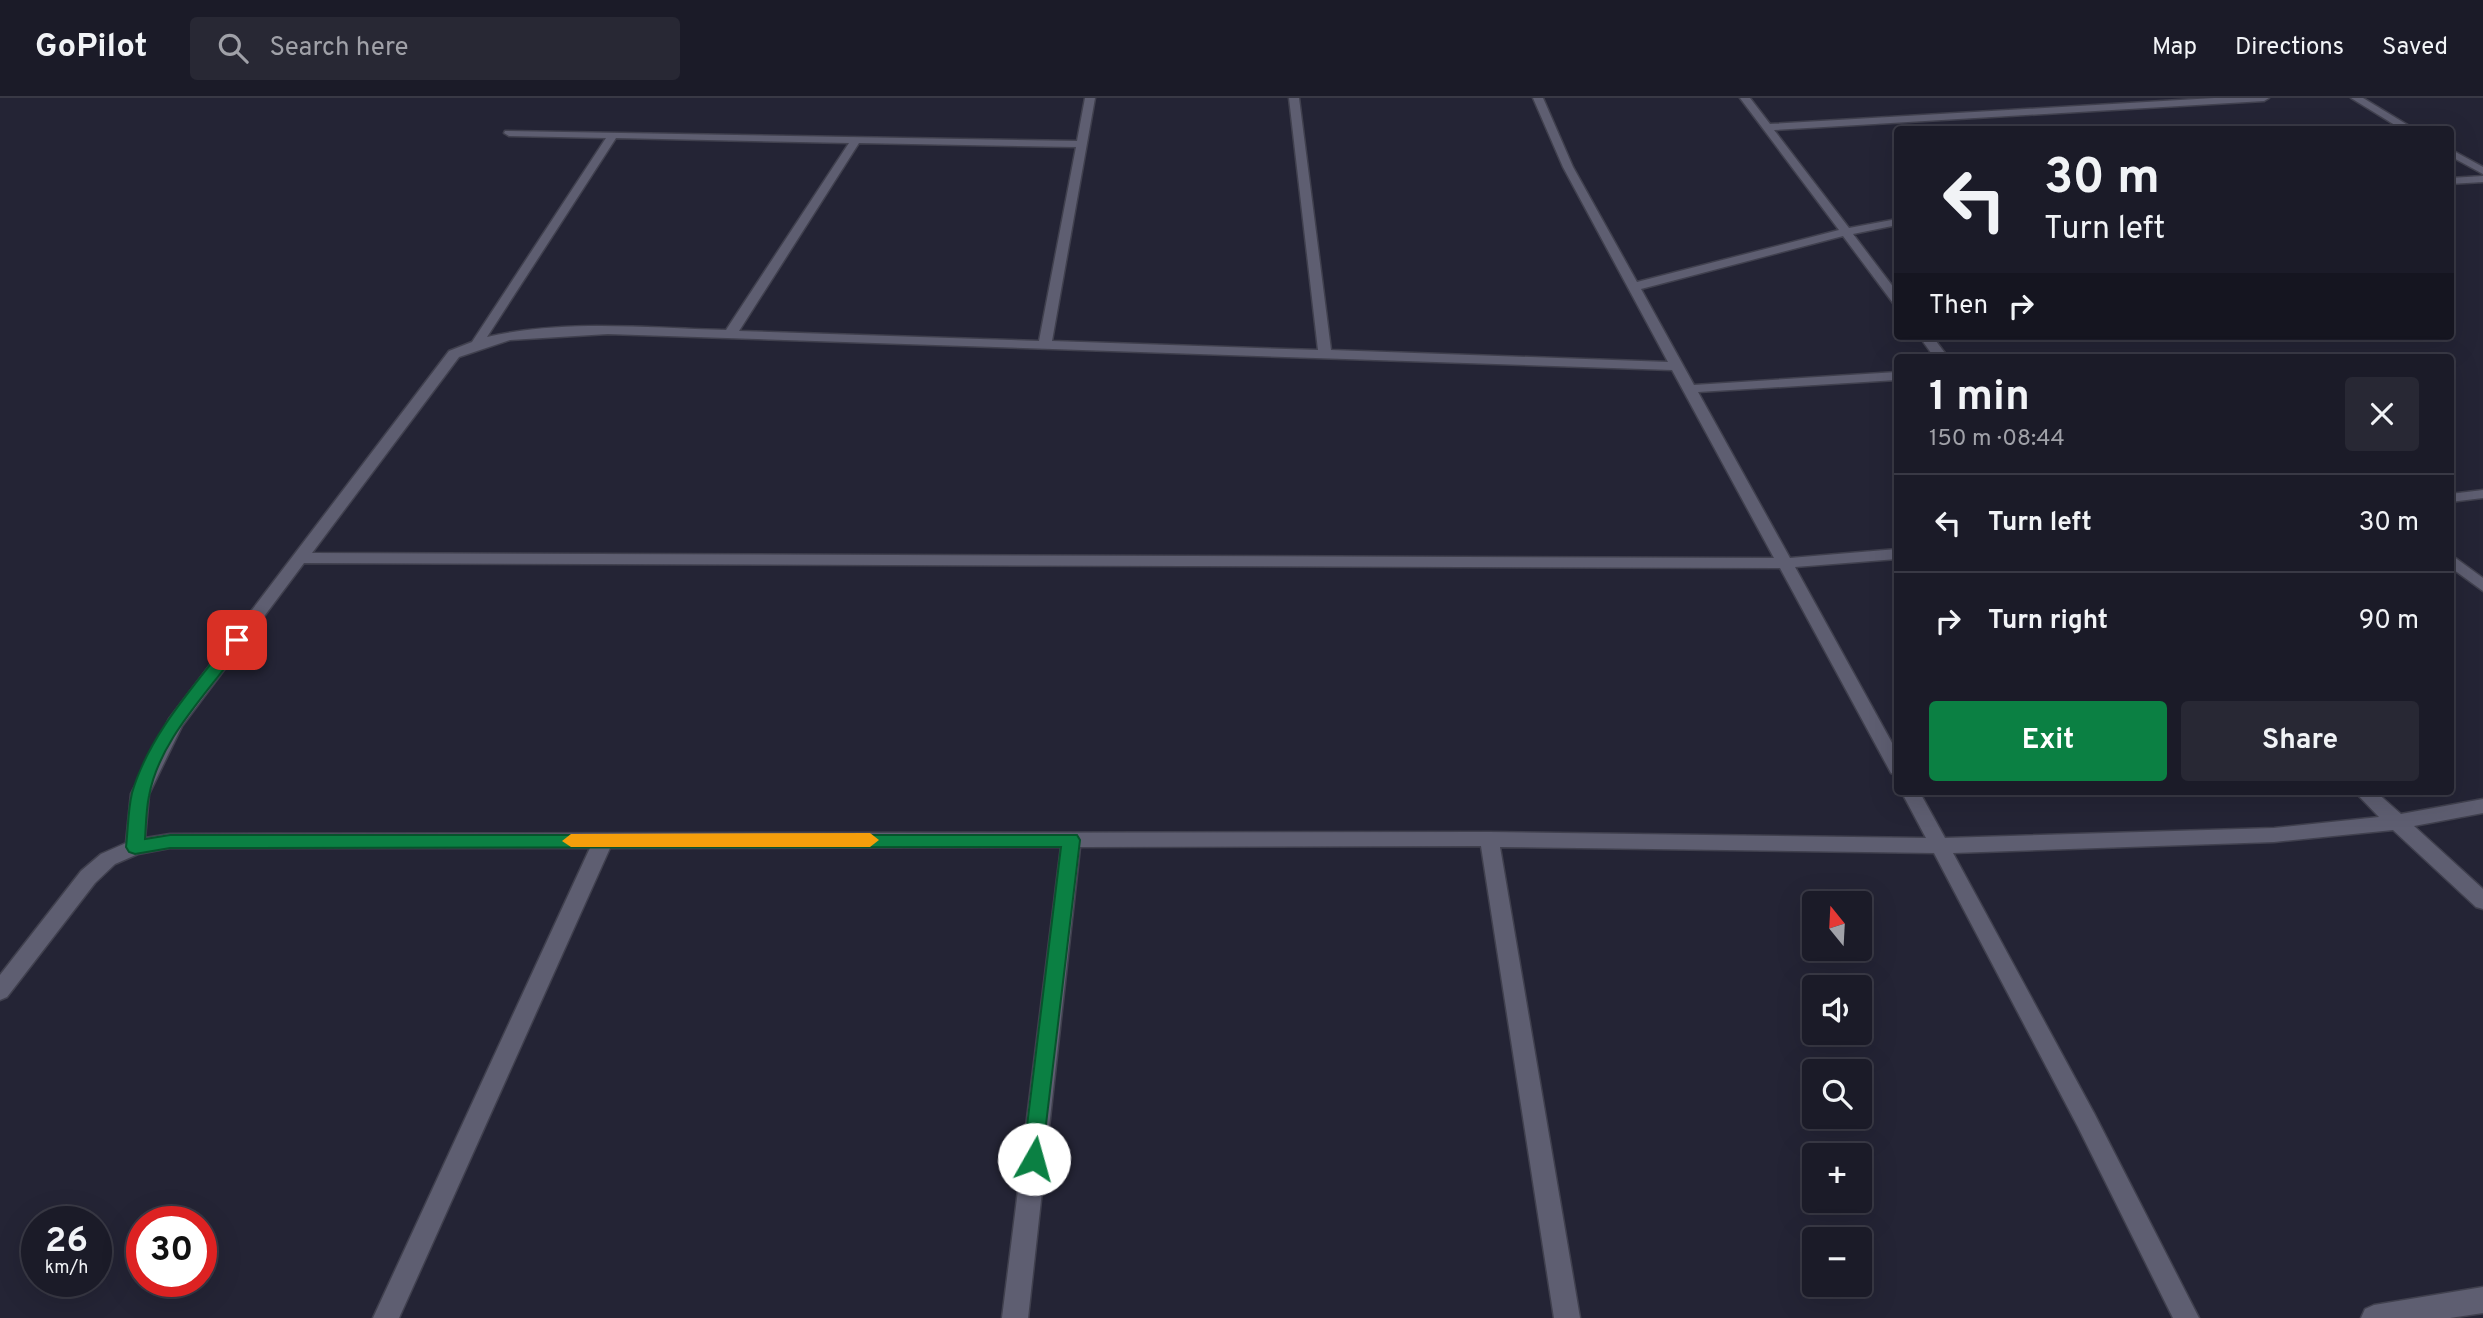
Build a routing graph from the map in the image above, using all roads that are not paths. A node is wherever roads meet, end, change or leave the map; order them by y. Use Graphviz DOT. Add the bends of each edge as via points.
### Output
graph roads {
  1 [pos="1090,98"];
  2 [pos="1294,98"];
  3 [pos="1538,98"];
  4 [pos="1745,98"];
  5 [pos="2264,98"];
  6 [pos="2356,98"];
  7 [pos="2169,101"];
  8 [pos="2404,126"];
  9 [pos="1768,127"];
  10 [pos="509,133"];
  11 [pos="613,135"];
  12 [pos="856,139"];
  13 [pos="1082,144"];
  14 [pos="2454,154"];
  15 [pos="2483,171"];
  16 [pos="2483,179"];
  17 [pos="2454,181"];
  18 [pos="1894,223"];
  19 [pos="1845,232"];
  20 [pos="1633,288"];
  21 [pos="1894,296"];
  22 [pos="730,334"];
  23 [pos="1928,340"];
  24 [pos="478,342"];
  25 [pos="1045,345"];
  26 [pos="1325,354"];
  27 [pos="1939,354"];
  28 [pos="1676,366"];
  29 [pos="1894,376"];
  30 [pos="1688,388"];
  31 [pos="2483,494"];
  32 [pos="2454,498"];
  33 [pos="1894,554"];
  34 [pos="300,558"];
  35 [pos="2454,562"];
  36 [pos="1784,563"];
  37 [pos="2483,586"];
  38 [pos="1894,763"];
  39 [pos="1912,795"];
  40 [pos="2368,795"];
  41 [pos="2483,806"];
  42 [pos="2398,822"];
  43 [pos="1489,839"];
  44 [pos="1071,840"];
  45 [pos="603,841"];
  46 [pos="1940,846"];
  47 [pos="135,847"];
  48 [pos="2483,901"];
  49 [pos="0,991"];
  50 [pos="2483,1300"];
  51 [pos="386,1318"];
  52 [pos="1016,1318"];
  53 [pos="1567,1318"];
  54 [pos="2186,1318"];
  55 [pos="2374,1318"];
  1 -- 13 [label="street"];
  2 -- 26 [label="street"];
  3 -- 20 [label="street" via="1568,167"];
  4 -- 9 [label="street"];
  5 -- 7 [label="street"];
  6 -- 8 [label="street"];
  7 -- 9 [label="street"];
  9 -- 19 [label="street"];
  10 -- 11 [label="street"];
  11 -- 12 [label="street"];
  11 -- 24 [label="street"];
  12 -- 13 [label="street"];
  12 -- 22 [label="street"];
  13 -- 25 [label="street"];
  14 -- 15 [label="street"];
  16 -- 17 [label="street"];
  18 -- 19 [label="street"];
  19 -- 20 [label="street"];
  19 -- 21 [label="street"];
  20 -- 28 [label="street"];
  22 -- 24 [label="street" via="608,330 508,335"];
  22 -- 25 [label="street"];
  23 -- 27 [label="street"];
  24 -- 34 [label="street" via="454,354"];
  25 -- 26 [label="street"];
  26 -- 28 [label="street"];
  28 -- 30 [label="street"];
  29 -- 30 [label="street"];
  30 -- 36 [label="street"];
  31 -- 32 [label="street"];
  33 -- 36 [label="street"];
  34 -- 36 [label="street"];
  34 -- 47 [label="street" via="175,723 140,794"];
  35 -- 37 [label="street"];
  36 -- 38 [label="street"];
  39 -- 46 [label="street"];
  40 -- 42 [label="street"];
  41 -- 42 [label="street"];
  42 -- 46 [label="street" via="2274,835"];
  42 -- 48 [label="street"];
  43 -- 44 [label="street"];
  43 -- 46 [label="street"];
  43 -- 53 [label="street"];
  44 -- 45 [label="street"];
  44 -- 52 [label="street"];
  45 -- 47 [label="street" via="170,841"];
  45 -- 51 [label="street"];
  46 -- 54 [label="street"];
  47 -- 49 [label="street" via="108,859 89,877"];
  50 -- 55 [label="street"];
}
